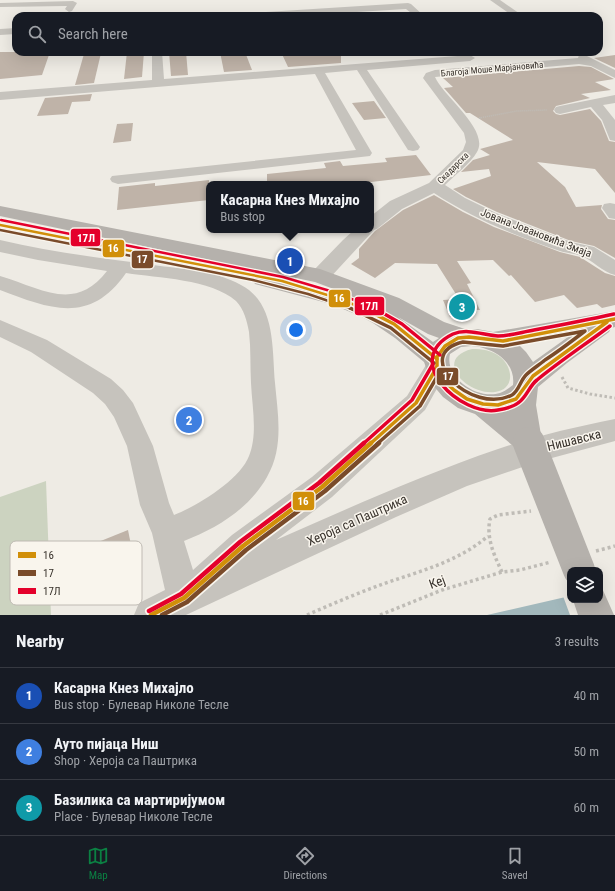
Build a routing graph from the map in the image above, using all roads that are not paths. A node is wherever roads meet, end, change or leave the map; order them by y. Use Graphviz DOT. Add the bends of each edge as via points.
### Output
graph roads {
  1 [pos="494,0"];
  2 [pos="405,3"];
  3 [pos="0,5"];
  4 [pos="0,10"];
  5 [pos="67,12"];
  6 [pos="298,12"];
  7 [pos="415,12"];
  8 [pos="513,12"];
  9 [pos="12,31"];
  10 [pos="0,32"];
  11 [pos="157,56"];
  12 [pos="470,56"];
  13 [pos="583,57"];
  14 [pos="492,58"];
  15 [pos="360,67"];
  16 [pos="318,70"];
  17 [pos="615,75"];
  18 [pos="158,83"];
  19 [pos="0,96"];
  20 [pos="615,99"];
  21 [pos="595,104"];
  22 [pos="560,110"];
  23 [pos="466,125"];
  24 [pos="615,137"];
  25 [pos="413,147"];
  26 [pos="118,179"];
  27 [pos="435,186"];
  28 [pos="0,211"];
  29 [pos="374,223"];
  30 [pos="0,226"];
  31 [pos="362,233"];
  32 [pos="0,246"];
  33 [pos="121,266"];
  34 [pos="615,269"];
  35 [pos="320,276"];
  36 [pos="0,283"];
  37 [pos="611,320"];
  38 [pos="0,328"];
  39 [pos="462,337"];
  40 [pos="493,341"];
  41 [pos="437,363"];
  42 [pos="524,387"];
  43 [pos="484,406"];
  44 [pos="615,430"];
  45 [pos="530,446"];
  46 [pos="167,533"];
  47 [pos="578,567"];
  48 [pos="184,598"];
  49 [pos="591,603"];
  50 [pos="151,615"];
  51 [pos="596,615"];
  1 -- 8 [label="street"];
  2 -- 6 [label="street"];
  2 -- 7 [label="street"];
  3 -- 5 [label="street" via="72,3"];
  4 -- 5 [label="street"];
  9 -- 10 [label="street"];
  11 -- 18 [label="street"];
  12 -- 15 [label="street"];
  13 -- 14 [label="street"];
  13 -- 17 [label="street"];
  13 -- 23 [label="street, Благоја Моше Марјановића" via="569,62 430,75 429,78"];
  15 -- 16 [label="street"];
  15 -- 25 [label="street"];
  16 -- 18 [label="street"];
  16 -- 26 [label="street" via="365,153"];
  18 -- 19 [label="street"];
  20 -- 21 [label="street"];
  21 -- 22 [label="street"];
  21 -- 24 [label="street" via="608,119"];
  23 -- 27 [label="street, Скадарска" via="473,137 470,153"];
  27 -- 29 [label="street, Скадарска" via="396,205"];
  27 -- 34 [label="street, Јована Јовановића Змаја" via="459,202 490,217 560,244 587,251"];
  28 -- 35 [label="main road"];
  30 -- 41 [label="main road" via="237,273 354,304 380,316 418,343"];
  31 -- 35 [label="street"];
  32 -- 33 [label="street"];
  33 -- 36 [label="street" via="102,289 78,301 56,301"];
  33 -- 46 [label="street" via="192,277 221,284 238,292 252,307 261,338 266,430 265,445 258,469 223,506"];
  35 -- 39 [label="main road" via="391,303 436,328"];
  37 -- 40 [label="main road"];
  37 -- 42 [label="main road" via="558,356"];
  38 -- 46 [label="street" via="39,346 102,386 114,397 124,411 140,446 155,506"];
  39 -- 40 [label="main road"];
  39 -- 41 [label="main road" via="445,345 440,351"];
  40 -- 42 [label="main road" via="518,358 526,374"];
  41 -- 43 [label="main road" via="442,380 452,392"];
  41 -- 48 [label="street, Хероја са Паштрика" via="416,403 322,487 243,546"];
  42 -- 43 [label="main road" via="516,399 507,404"];
  42 -- 45 [label="main road"];
  43 -- 45 [label="main road"];
  44 -- 45 [label="street, Нишавска"];
  45 -- 47 [label="main road, bridge"];
  45 -- 48 [label="street, Хероја са Паштрика" via="495,463 390,504"];
  46 -- 48 [label="street"];
  48 -- 50 [label="street, Хероја са Паштрика"];
  49 -- 51 [label="main road"];
}
